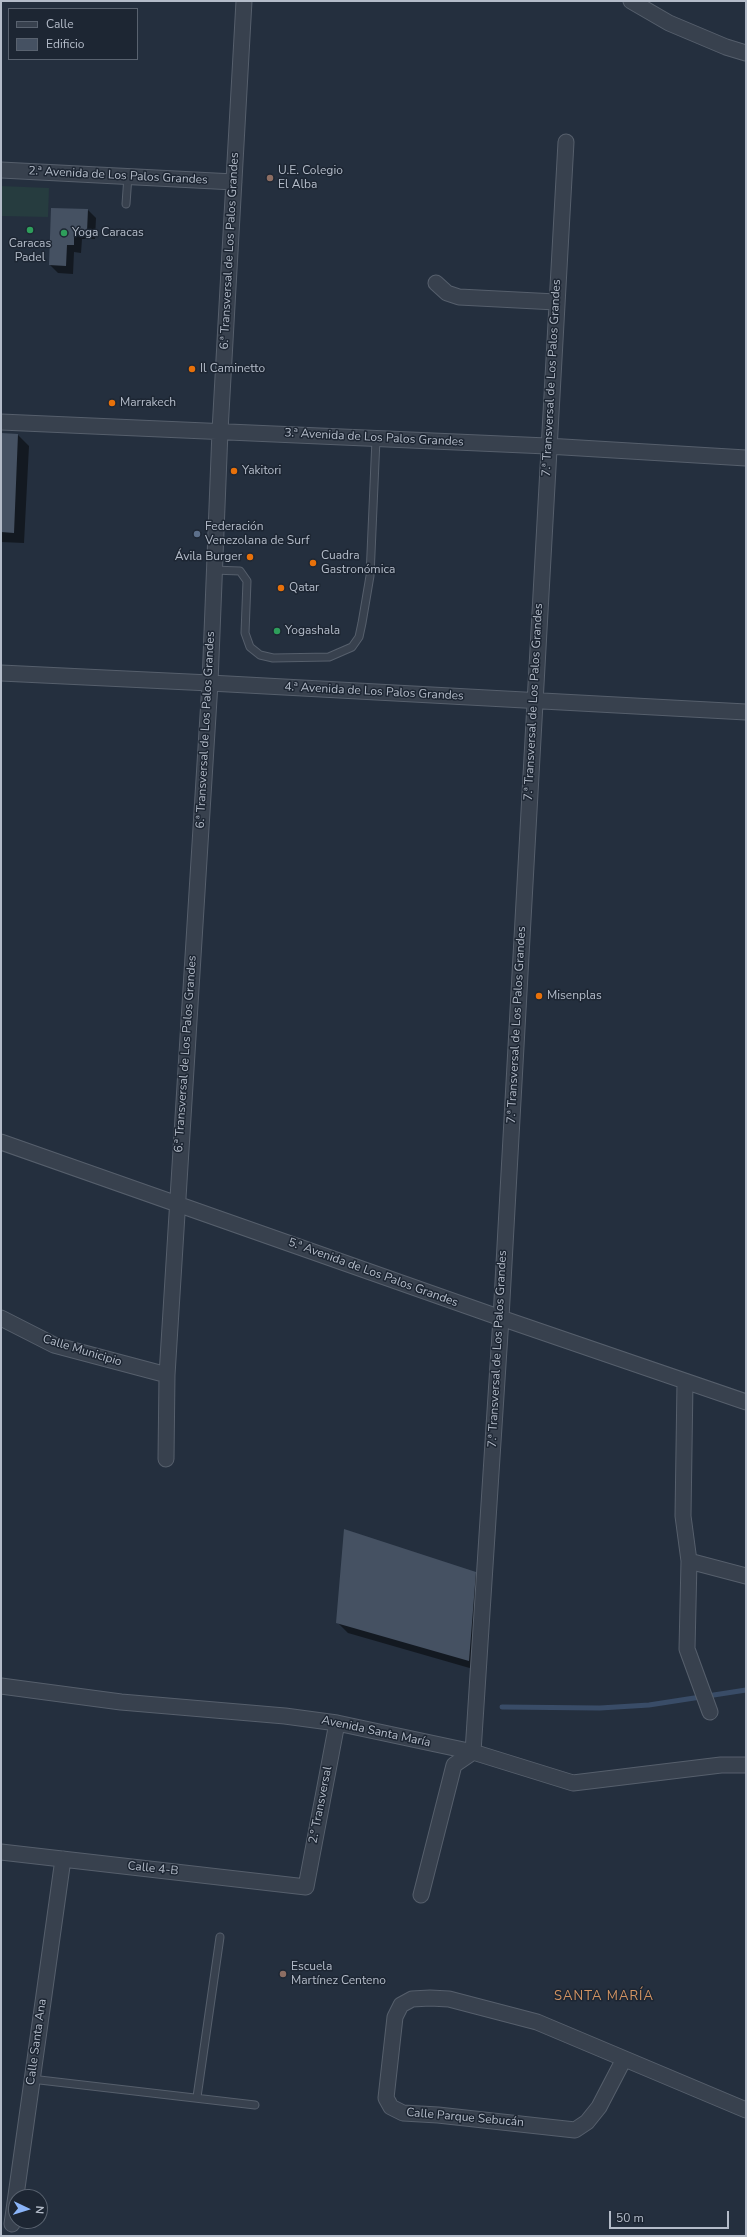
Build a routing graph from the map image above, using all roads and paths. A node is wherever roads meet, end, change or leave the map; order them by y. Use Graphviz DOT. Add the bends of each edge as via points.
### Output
graph roads {
  1 [pos="244,1"];
  2 [pos="631,1"];
  3 [pos="746,53"];
  4 [pos="566,142"];
  5 [pos="1,170"];
  6 [pos="128,176"];
  7 [pos="234,182"];
  8 [pos="126,204"];
  9 [pos="436,283"];
  10 [pos="556,302"];
  11 [pos="1,422"];
  12 [pos="220,431"];
  13 [pos="376,439"];
  14 [pos="548,446"];
  15 [pos="746,458"];
  16 [pos="213,570"];
  17 [pos="1,674"];
  18 [pos="210,683"];
  19 [pos="534,701"];
  20 [pos="746,712"];
  21 [pos="1,1142"];
  22 [pos="177,1203"];
  23 [pos="1,1318"];
  24 [pos="501,1318"];
  25 [pos="167,1375"];
  26 [pos="685,1382"];
  27 [pos="746,1402"];
  28 [pos="166,1459"];
  29 [pos="689,1561"];
  30 [pos="746,1576"];
  31 [pos="1,1686"];
  32 [pos="710,1712"];
  33 [pos="336,1722"];
  34 [pos="473,1752"];
  35 [pos="746,1765"];
  36 [pos="1,1852"];
  37 [pos="63,1859"];
  38 [pos="306,1887"];
  39 [pos="421,1895"];
  40 [pos="220,1938"];
  41 [pos="624,2059"];
  42 [pos="31,2079"];
  43 [pos="197,2097"];
  44 [pos="255,2105"];
  45 [pos="746,2110"];
  46 [pos="17,2189"];
  1 -- 7 [label="street, 6.ª Transversal de Los Palos Grandes"];
  2 -- 3 [label="street" via="669,23 726,48"];
  4 -- 10 [label="street, 7.ª Transversal de Los Palos Grandes"];
  5 -- 6 [label="street, 2.ª Avenida de Los Palos Grandes"];
  6 -- 7 [label="street, 2.ª Avenida de Los Palos Grandes"];
  6 -- 8 [label="lane"];
  7 -- 12 [label="street, 6.ª Transversal de Los Palos Grandes"];
  9 -- 10 [label="street" via="447,293 459,297"];
  10 -- 14 [label="street, 7.ª Transversal de Los Palos Grandes"];
  11 -- 12 [label="street, 3.ª Avenida de Los Palos Grandes"];
  12 -- 13 [label="street, 3.ª Avenida de Los Palos Grandes"];
  12 -- 16 [label="street, 6.ª Transversal de Los Palos Grandes"];
  13 -- 14 [label="street, 3.ª Avenida de Los Palos Grandes"];
  13 -- 16 [label="lane" via="370,576 359,637 352,647 329,658 273,658 260,655 250,647 245,633 247,581 240,571"];
  14 -- 15 [label="street, 3.ª Avenida de Los Palos Grandes"];
  14 -- 19 [label="street, 7.ª Transversal de Los Palos Grandes"];
  16 -- 18 [label="street, 6.ª Transversal de Los Palos Grandes"];
  17 -- 18 [label="street, 4.ª Avenida de Los Palos Grandes"];
  18 -- 19 [label="street, 4.ª Avenida de Los Palos Grandes"];
  18 -- 22 [label="street, 6.ª Transversal de Los Palos Grandes"];
  19 -- 20 [label="street, 4.ª Avenida de Los Palos Grandes"];
  19 -- 24 [label="street, 7.ª Transversal de Los Palos Grandes"];
  21 -- 22 [label="street, 5.ª Avenida de Los Palos Grandes"];
  22 -- 24 [label="street, 5.ª Avenida de Los Palos Grandes"];
  22 -- 25 [label="street, 6.ª Transversal de Los Palos Grandes"];
  23 -- 25 [label="street, Calle Municipio" via="54,1345"];
  24 -- 26 [label="street, 5.ª Avenida de Los Palos Grandes"];
  24 -- 34 [label="street, 7.ª Transversal de Los Palos Grandes"];
  25 -- 28 [label="street, 6.ª Transversal de Los Palos Grandes"];
  26 -- 27 [label="street, 5.ª Avenida de Los Palos Grandes"];
  26 -- 29 [label="street" via="683,1516"];
  29 -- 30 [label="street"];
  29 -- 32 [label="street" via="687,1648"];
  31 -- 33 [label="street, Avenida Santa María" via="121,1702"];
  33 -- 34 [label="street, Avenida Santa María"];
  33 -- 38 [label="street, 2.° Transversal"];
  34 -- 35 [label="street, Avenida Santa María" via="573,1783 721,1765"];
  34 -- 39 [label="street" via="454,1765"];
  36 -- 37 [label="street, Calle 4-B"];
  37 -- 38 [label="street, Calle 4-B"];
  37 -- 42 [label="street, Calle Santa Ana"];
  40 -- 43 [label="lane"];
  41 -- 41 [label="street, Calle Parque Sebucán" via="537,2022 449,1999 412,1999 401,2005 396,2017 386,2098 391,2107 403,2113 575,2130 587,2122 599,2107"];
  41 -- 45 [label="street, Calle Parque Sebucán"];
  42 -- 43 [label="lane"];
  42 -- 46 [label="street, Calle Santa Ana"];
  43 -- 44 [label="lane"];
}
